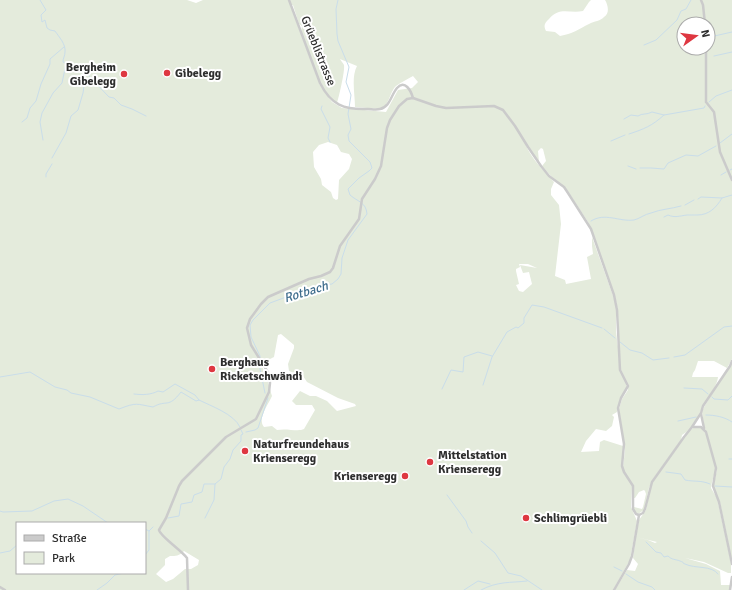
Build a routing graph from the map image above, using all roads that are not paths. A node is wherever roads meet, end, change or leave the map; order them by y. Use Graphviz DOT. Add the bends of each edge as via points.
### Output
graph roads {
  1 [pos="289,0"];
  2 [pos="701,0"];
  3 [pos="705,16"];
  4 [pos="706,56"];
  5 [pos="413,98"];
  6 [pos="732,180"];
  7 [pos="732,361"];
  8 [pos="701,413"];
  9 [pos="692,427"];
  10 [pos="704,429"];
  11 [pos="639,515"];
  12 [pos="732,564"];
  13 [pos="732,577"];
  14 [pos="0,587"];
  15 [pos="4,590"];
  16 [pos="188,590"];
  17 [pos="614,590"];
  18 [pos="730,590"];
  1 -- 5 [label="street, Grüeblistrasse" via="324,91 333,102 361,110 380,109 388,103 397,87 401,85 411,90"];
  2 -- 3 [label="street"];
  4 -- 6 [label="street" via="706,102 714,112 720,152"];
  5 -- 11 [label="street" via="446,108 494,106 503,110 541,166 564,187 589,225 616,306 620,370 628,386 618,408 624,444 622,466 633,486 632,509"];
  5 -- 16 [label="street" via="407,99 399,106 387,128 381,166 362,199 360,219 340,246 330,272 268,297 250,318 247,332 251,345 269,374 269,392 256,419 226,437 182,481 159,530 187,558"];
  7 -- 8 [label="street"];
  8 -- 9 [label="street"];
  8 -- 10 [label="street"];
  9 -- 10 [label="street"];
  9 -- 11 [label="street" via="654,479 645,509"];
  10 -- 12 [label="street" via="716,468 713,489 719,502"];
  11 -- 17 [label="street" via="632,556"];
  13 -- 18 [label="street"];
  14 -- 15 [label="street"];
}
